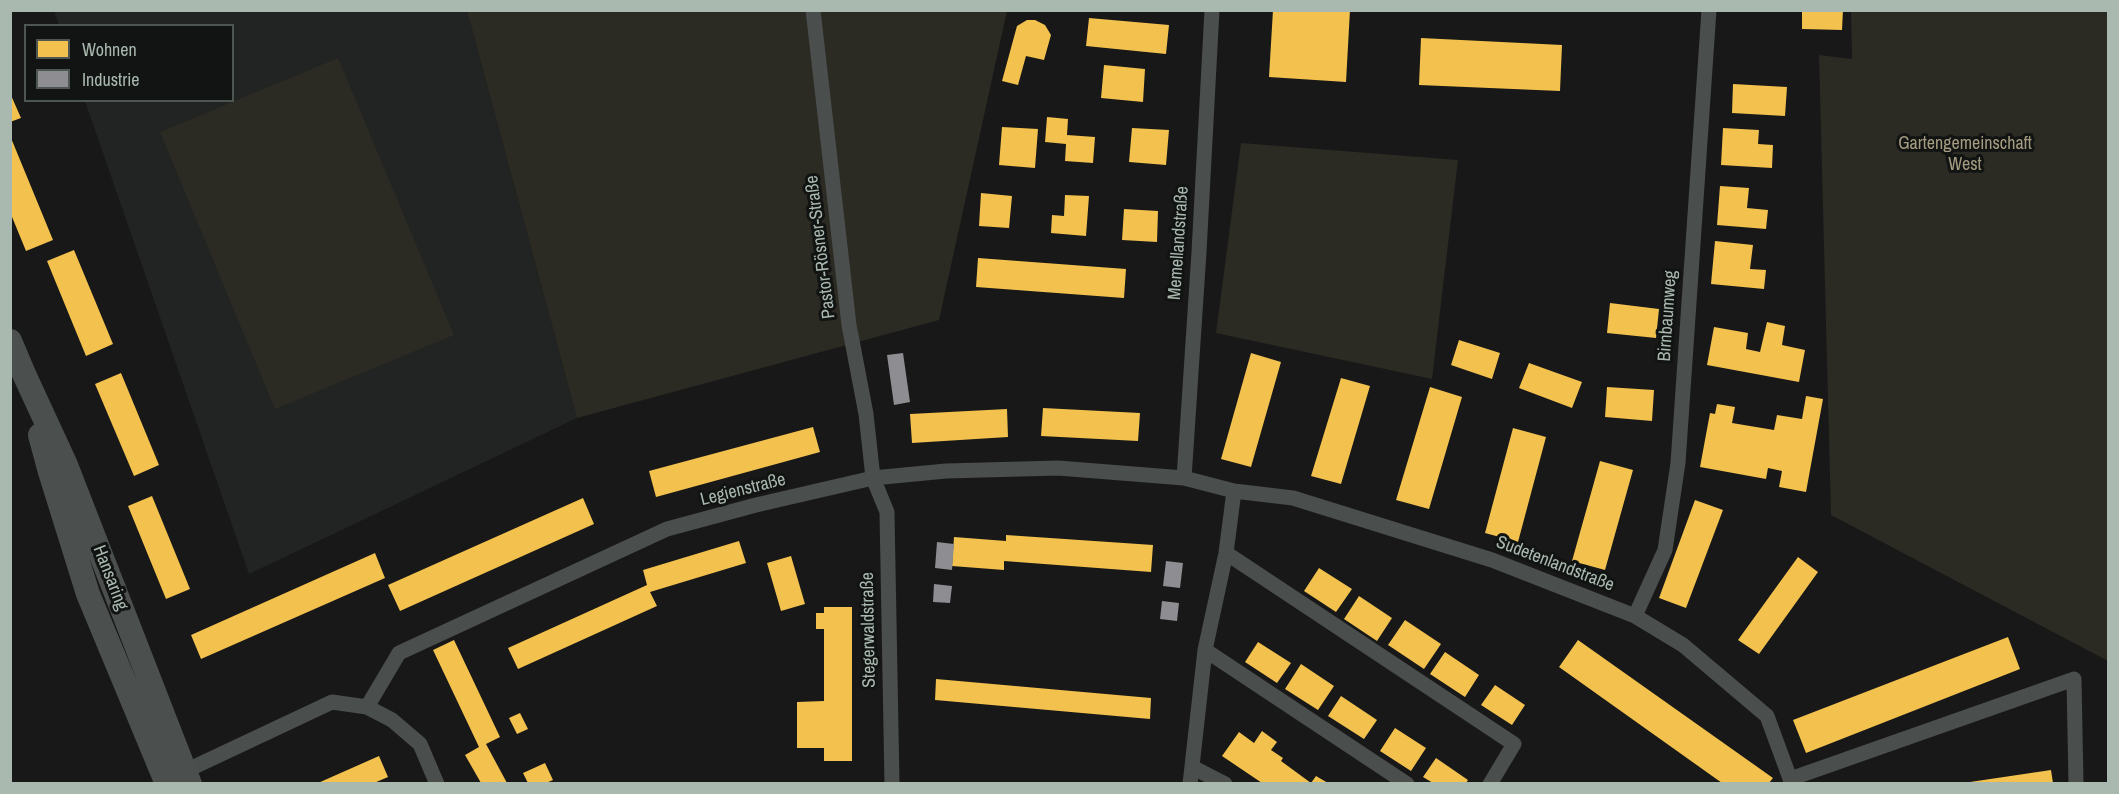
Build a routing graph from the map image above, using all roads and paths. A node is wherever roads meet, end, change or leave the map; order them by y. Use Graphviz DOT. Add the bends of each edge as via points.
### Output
graph roads {
  1 [pos="813,10"];
  2 [pos="1212,10"];
  3 [pos="1709,10"];
  4 [pos="10,341"];
  5 [pos="873,478"];
  6 [pos="1184,478"];
  7 [pos="1234,491"];
  8 [pos="1226,553"];
  9 [pos="1635,616"];
  10 [pos="1205,650"];
  11 [pos="367,706"];
  12 [pos="1192,767"];
  13 [pos="177,780"];
  14 [pos="1791,781"];
  15 [pos="437,783"];
  16 [pos="892,783"];
  17 [pos="1190,783"];
  18 [pos="1226,783"];
  19 [pos="1407,783"];
  20 [pos="1490,783"];
  21 [pos="2076,783"];
  1 -- 5 [label="street, Pastor-Rösner-Straße" via="849,325 866,414"];
  2 -- 6 [label="street, Memellandstraße"];
  3 -- 9 [label="street, Birnbaumweg" via="1678,463 1665,550"];
  4 -- 13 [label="main road, Hansaring" via="66,465"];
  5 -- 6 [label="street, Legienstraße" via="946,471 1058,468"];
  5 -- 11 [label="street, Legienstraße" via="667,529 399,653"];
  5 -- 16 [label="street, Stegerwaldstraße" via="887,512"];
  6 -- 7 [label="street, Sudetenlandstraße"];
  7 -- 8 [label="street"];
  7 -- 9 [label="street, Sudetenlandstraße" via="1293,498 1492,560"];
  8 -- 10 [label="street"];
  8 -- 20 [label="street" via="1514,744"];
  9 -- 14 [label="street, Sudetenlandstraße" via="1683,645 1767,716"];
  10 -- 12 [label="street"];
  10 -- 19 [label="street"];
  11 -- 13 [label="street" via="332,702"];
  11 -- 15 [label="street" via="392,720 420,744"];
  12 -- 17 [label="street"];
  12 -- 18 [label="street"];
  14 -- 21 [label="street, Sudetenlandstraße" via="2073,679"];
}
